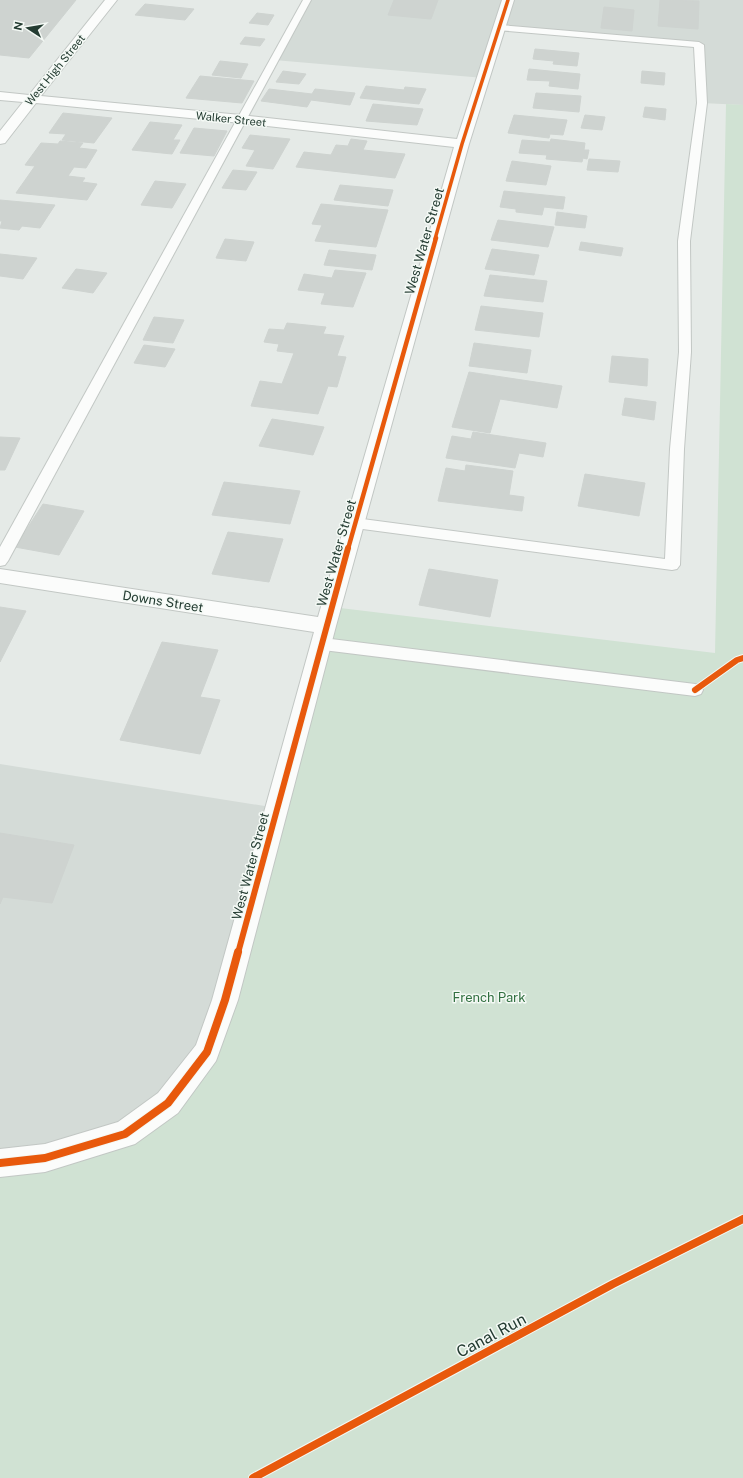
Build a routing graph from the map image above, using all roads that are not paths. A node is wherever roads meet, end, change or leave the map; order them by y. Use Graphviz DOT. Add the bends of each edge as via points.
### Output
graph roads {
  1 [pos="111,0"];
  2 [pos="307,0"];
  3 [pos="508,0"];
  4 [pos="500,28"];
  5 [pos="0,96"];
  6 [pos="32,99"];
  7 [pos="241,119"];
  8 [pos="0,140"];
  9 [pos="462,144"];
  10 [pos="355,523"];
  11 [pos="0,562"];
  12 [pos="0,576"];
  13 [pos="324,635"];
  14 [pos="695,690"];
  15 [pos="0,1163"];
  1 -- 6 [label="street, West High Street"];
  2 -- 7 [label="lane"];
  3 -- 4 [label="street, West Water Street"];
  4 -- 9 [label="street, West Water Street"];
  4 -- 10 [label="lane" via="699,45 702,103 684,241 685,352 677,449 672,565"];
  5 -- 6 [label="street, Walker Street"];
  6 -- 7 [label="street, Walker Street"];
  6 -- 8 [label="street, West High Street"];
  7 -- 9 [label="street, Walker Street"];
  7 -- 11 [label="lane"];
  9 -- 10 [label="street, West Water Street"];
  10 -- 13 [label="street, West Water Street"];
  12 -- 13 [label="street, Downs Street"];
  13 -- 14 [label="lane"];
  13 -- 15 [label="street, West Water Street" via="222,1007 206,1052 168,1103 125,1134 45,1158"];
}
